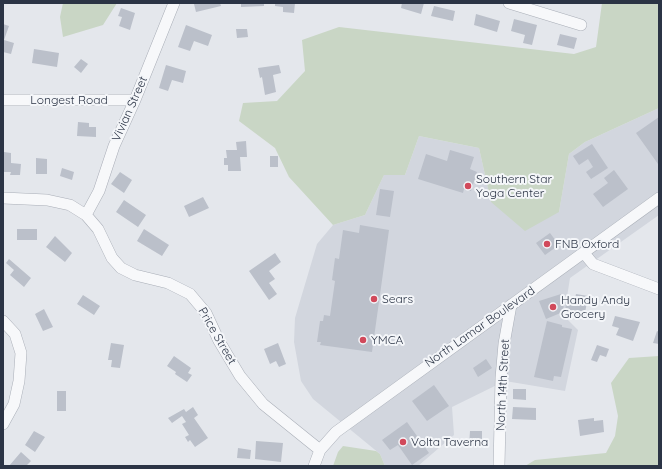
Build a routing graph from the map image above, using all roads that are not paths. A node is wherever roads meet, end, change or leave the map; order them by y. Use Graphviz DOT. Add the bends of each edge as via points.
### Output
graph roads {
  1 [pos="174,3"];
  2 [pos="509,3"];
  3 [pos="581,25"];
  4 [pos="3,100"];
  5 [pos="136,100"];
  6 [pos="3,198"];
  7 [pos="659,198"];
  8 [pos="86,215"];
  9 [pos="584,253"];
  10 [pos="659,289"];
  11 [pos="511,305"];
  12 [pos="3,321"];
  13 [pos="3,424"];
  14 [pos="320,450"];
  15 [pos="314,466"];
  16 [pos="499,466"];
  1 -- 5 [label="street, Vivian Street"];
  2 -- 3 [label="street"];
  4 -- 5 [label="street, Longest Road"];
  5 -- 8 [label="street, Vivian Street" via="114,146 99,191"];
  6 -- 8 [label="street, Price Street" via="47,200 70,205"];
  7 -- 9 [label="street, North Lamar Boulevard"];
  8 -- 14 [label="street, Price Street" via="98,229 112,258 121,268 135,276 168,283 190,294 206,313 239,374 264,404"];
  9 -- 10 [label="street" via="592,264"];
  9 -- 11 [label="street, North Lamar Boulevard"];
  11 -- 14 [label="street, North Lamar Boulevard" via="341,428"];
  11 -- 16 [label="street, North 14th Street" via="501,378"];
  12 -- 13 [label="street" via="16,334 21,353 14,404"];
  14 -- 15 [label="street, North Lamar Boulevard"];
}
